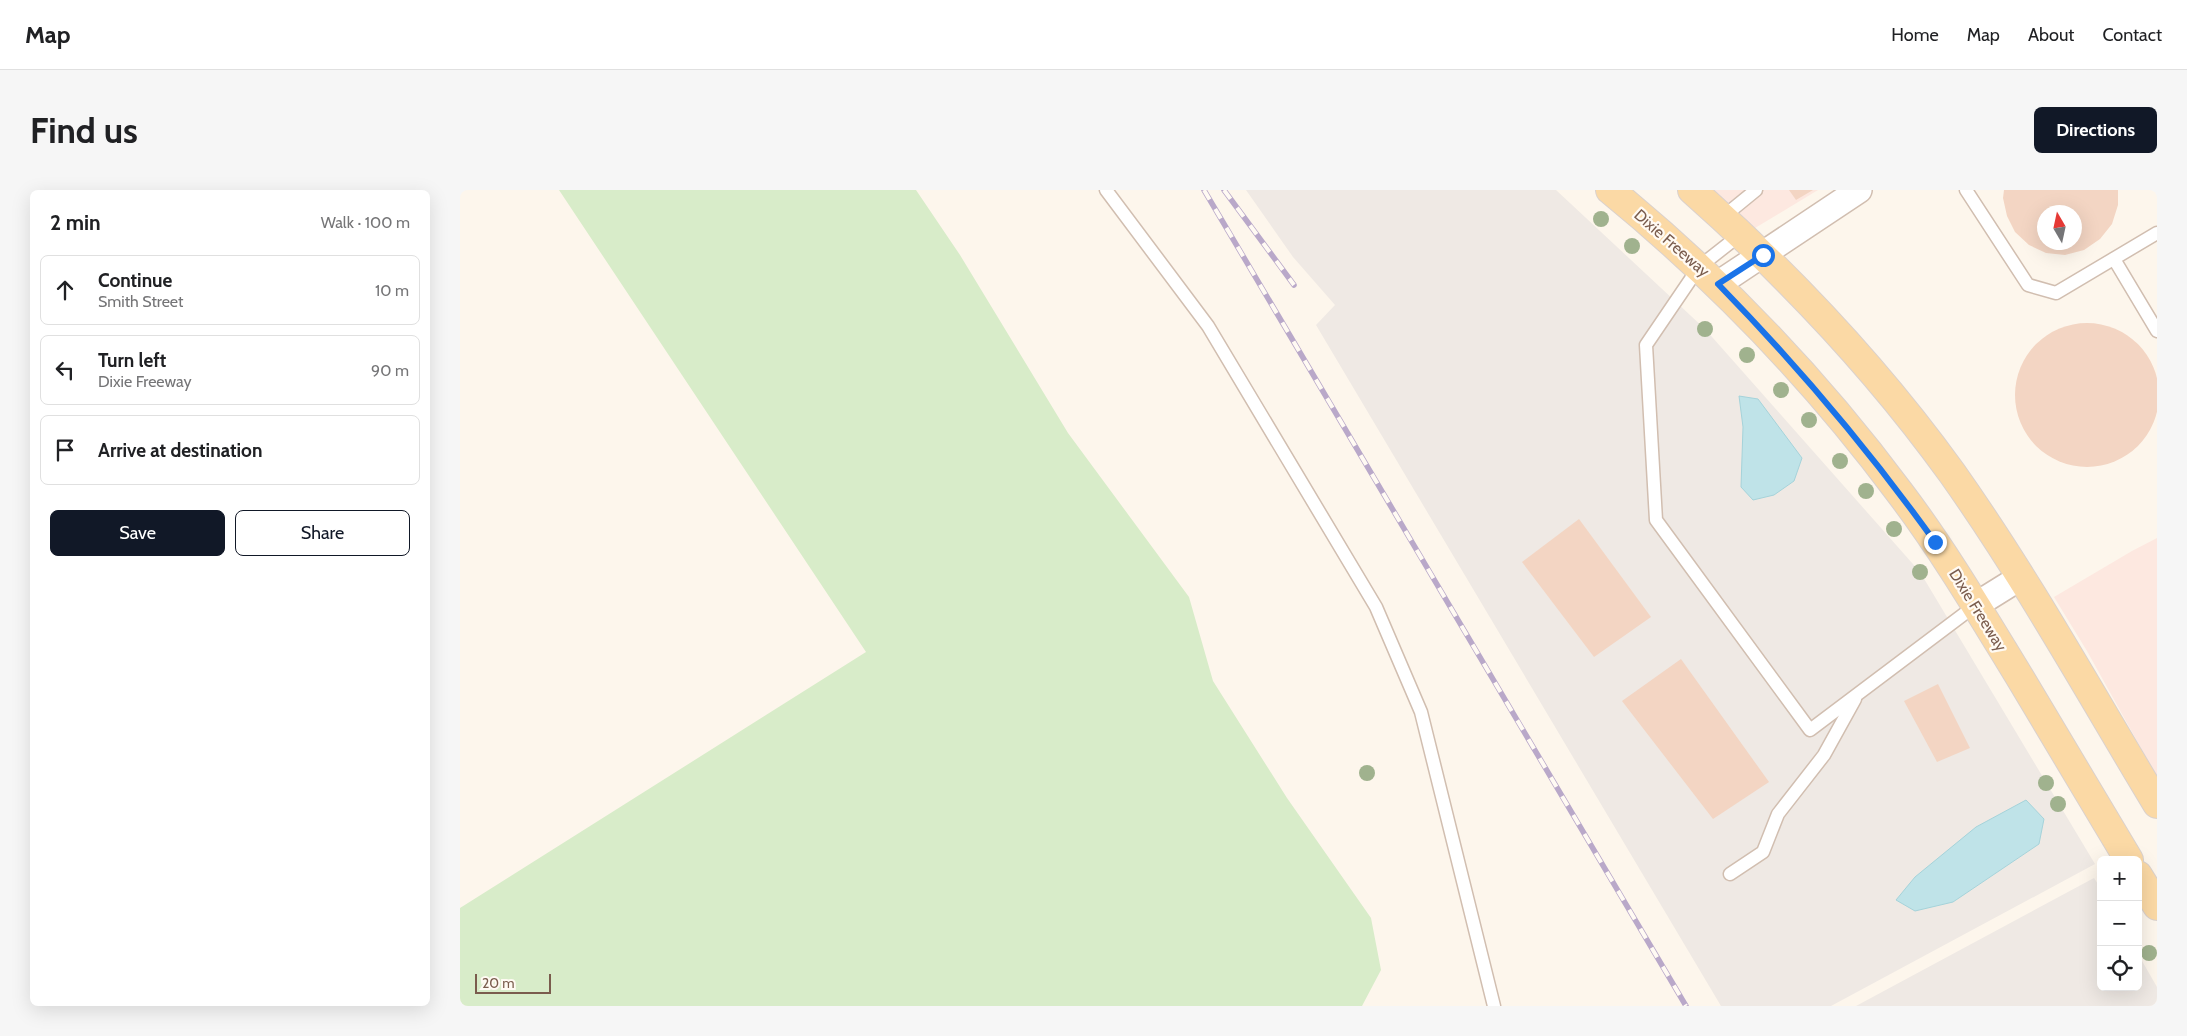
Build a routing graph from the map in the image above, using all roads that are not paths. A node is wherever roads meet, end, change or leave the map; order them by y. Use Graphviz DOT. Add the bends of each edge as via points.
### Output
graph roads {
  1 [pos="1106,190"];
  2 [pos="1610,190"];
  3 [pos="1692,190"];
  4 [pos="1756,190"];
  5 [pos="1858,190"];
  6 [pos="1966,190"];
  7 [pos="1732,226"];
  8 [pos="2157,233"];
  9 [pos="1763,255"];
  10 [pos="2114,260"];
  11 [pos="1708,276"];
  12 [pos="2157,331"];
  13 [pos="2021,577"];
  14 [pos="1976,605"];
  15 [pos="1857,694"];
  16 [pos="2157,804"];
  17 [pos="2127,856"];
  18 [pos="1730,874"];
  19 [pos="2142,882"];
  20 [pos="2157,906"];
  21 [pos="1494,1006"];
  1 -- 21 [label="lane" via="1208,326 1376,607 1421,712"];
  2 -- 11 [label="main road, Dixie Freeway"];
  3 -- 7 [label="main road"];
  4 -- 7 [label="lane"];
  5 -- 9 [label="street"];
  6 -- 10 [label="lane" via="2028,285 2056,293"];
  7 -- 9 [label="main road"];
  7 -- 11 [label="lane"];
  8 -- 10 [label="lane"];
  9 -- 11 [label="street"];
  9 -- 13 [label="main road" via="1847,342 1896,401 1951,472"];
  10 -- 12 [label="lane"];
  11 -- 14 [label="main road, Dixie Freeway" via="1775,342 1856,436 1912,510"];
  11 -- 15 [label="lane" via="1646,345 1656,520 1810,730"];
  13 -- 14 [label="street"];
  13 -- 16 [label="main road"];
  14 -- 15 [label="lane"];
  14 -- 17 [label="main road, Dixie Freeway"];
  15 -- 18 [label="lane" via="1824,755 1778,814 1763,852"];
  19 -- 20 [label="main road"];
}
